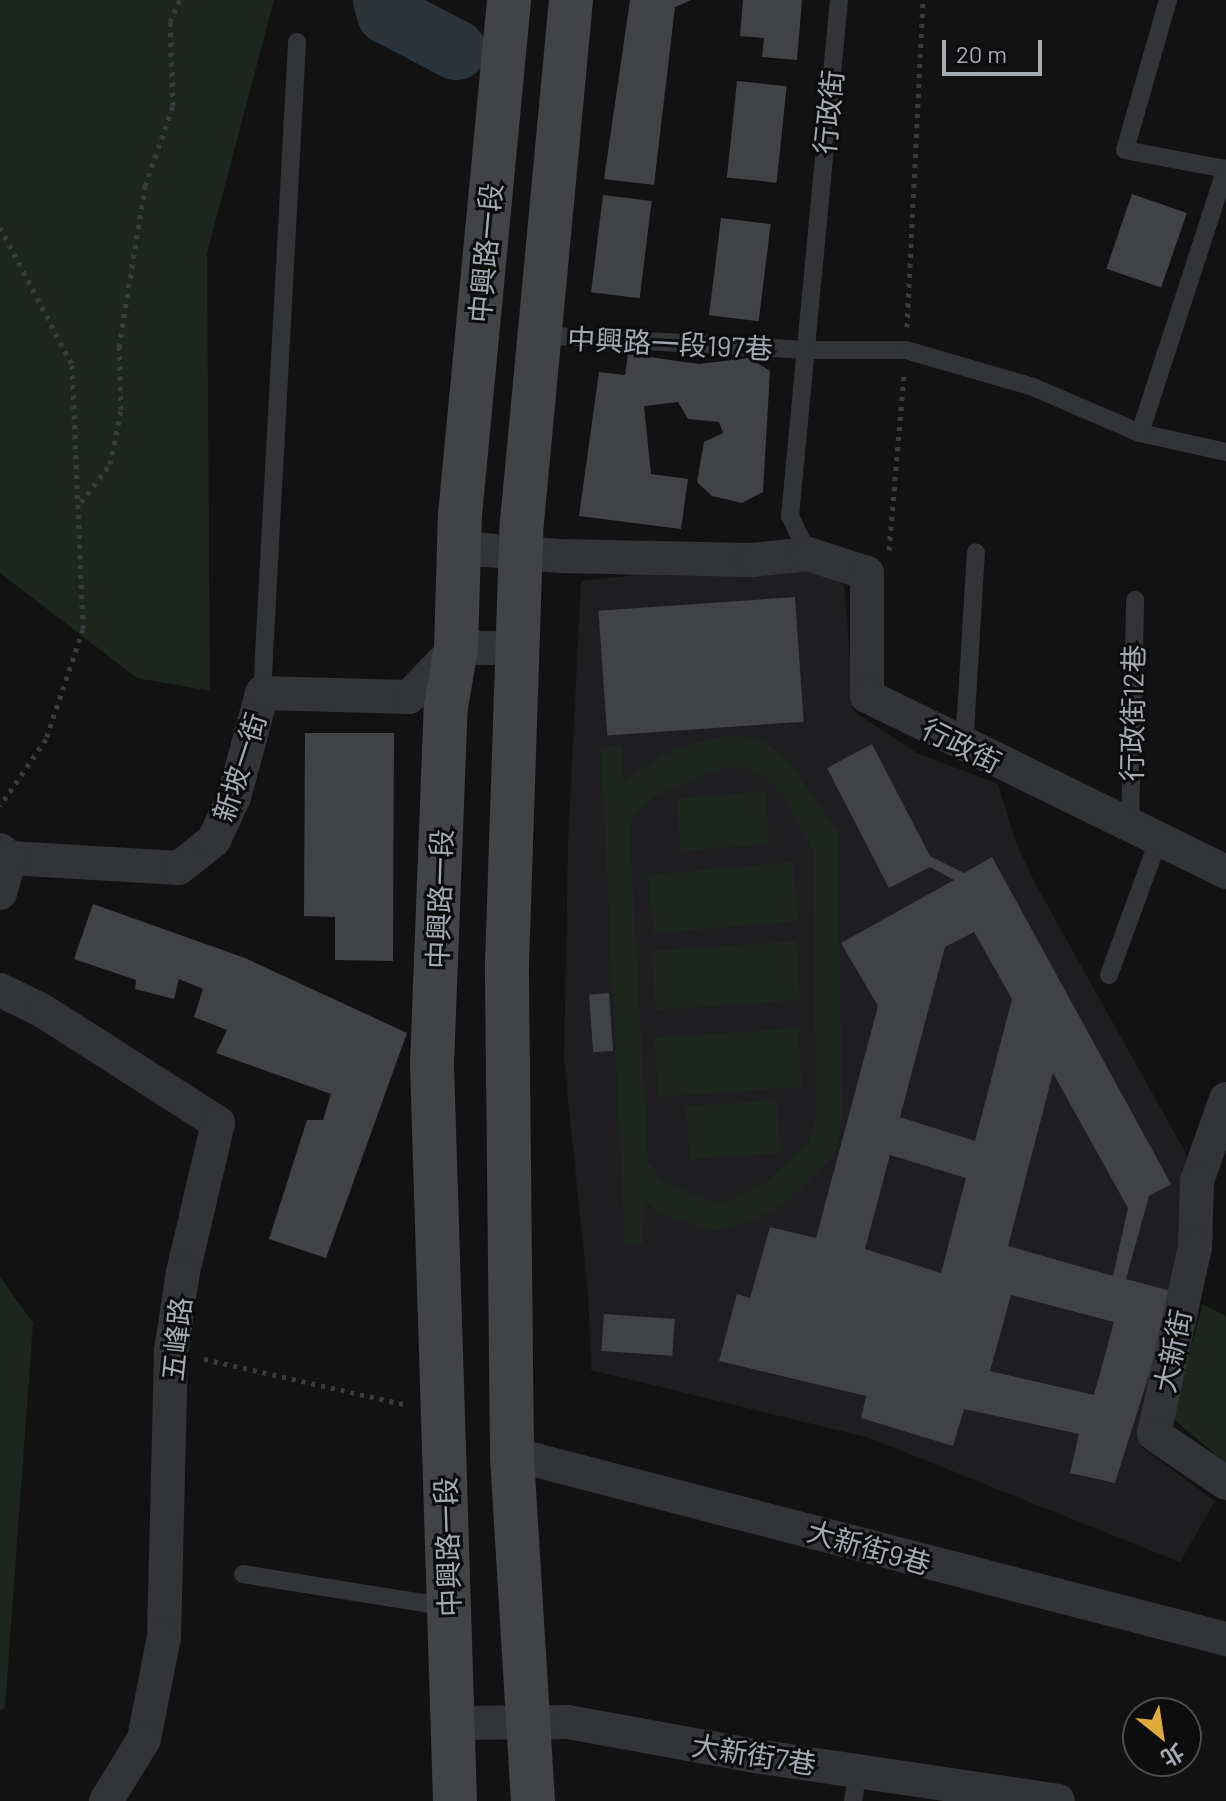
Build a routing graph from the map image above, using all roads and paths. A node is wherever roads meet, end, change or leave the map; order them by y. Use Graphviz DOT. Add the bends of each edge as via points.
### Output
graph roads {
  1 [pos="180,0"];
  2 [pos="509,0"];
  3 [pos="571,0"];
  4 [pos="839,0"];
  5 [pos="1168,0"];
  6 [pos="297,42"];
  7 [pos="1226,169"];
  8 [pos="0,227"];
  9 [pos="538,335"];
  10 [pos="803,350"];
  11 [pos="1140,433"];
  12 [pos="1226,452"];
  13 [pos="80,503"];
  14 [pos="459,548"];
  15 [pos="976,552"];
  16 [pos="520,553"];
  17 [pos="808,554"];
  18 [pos="1135,600"];
  19 [pos="456,648"];
  20 [pos="516,648"];
  21 [pos="262,693"];
  22 [pos="964,747"];
  23 [pos="0,806"];
  24 [pos="1144,834"];
  25 [pos="5,854"];
  26 [pos="1226,872"];
  27 [pos="0,893"];
  28 [pos="1109,975"];
  29 [pos="0,990"];
  30 [pos="1226,1099"];
  31 [pos="1212,1181"];
  32 [pos="171,1351"];
  33 [pos="370,1397"];
  34 [pos="512,1454"];
  35 [pos="1226,1483"];
  36 [pos="243,1574"];
  37 [pos="449,1607"];
  38 [pos="1226,1639"];
  39 [pos="530,1722"];
  40 [pos="450,1723"];
  41 [pos="855,1785"];
  42 [pos="106,1801"];
  43 [pos="455,1801"];
  44 [pos="533,1801"];
  45 [pos="1058,1801"];
  1 -- 13 [label="path" via="170,22 173,106 145,186 119,347 121,410 113,451 110,464"];
  2 -- 14 [label="street, 中興路一段"];
  3 -- 9 [label="street"];
  4 -- 10 [label="lane, 行政街"];
  5 -- 7 [label="lane" via="1125,150"];
  6 -- 21 [label="lane"];
  7 -- 11 [label="lane"];
  8 -- 13 [label="path" via="72,365"];
  9 -- 10 [label="lane, 中興路一段197巷"];
  9 -- 16 [label="street"];
  10 -- 11 [label="lane, 中興路一段197巷" via="906,350 1033,387"];
  10 -- 17 [label="lane, 行政街" via="790,516"];
  11 -- 12 [label="lane, 中興路一段197巷"];
  13 -- 23 [label="path" via="83,629 46,739"];
  14 -- 16 [label="street, 行政街"];
  14 -- 19 [label="street, 中興路一段"];
  15 -- 22 [label="lane"];
  16 -- 17 [label="street, 行政街" via="752,560"];
  16 -- 20 [label="street"];
  17 -- 22 [label="street, 行政街" via="867,573 867,696"];
  18 -- 24 [label="lane, 行政街12巷"];
  19 -- 20 [label="street"];
  19 -- 21 [label="street, 新坡一街" via="409,697"];
  19 -- 37 [label="street, 中興路一段" via="446,707 432,1064"];
  20 -- 34 [label="street" via="507,964"];
  21 -- 25 [label="street, 新坡一街" via="234,797 214,840 179,868"];
  22 -- 24 [label="street, 行政街"];
  24 -- 26 [label="street, 行政街"];
  24 -- 28 [label="lane, 行政街12巷"];
  25 -- 27 [label="street"];
  29 -- 32 [label="street, 五峰路" via="43,1011 218,1123 183,1272"];
  30 -- 31 [label="street"];
  31 -- 35 [label="street, 大新街" via="1154,1434"];
  32 -- 33 [label="path"];
  32 -- 42 [label="street, 五峰路" via="164,1637 144,1739"];
  34 -- 38 [label="street, 大新街9巷"];
  34 -- 39 [label="street"];
  36 -- 37 [label="lane"];
  37 -- 40 [label="street, 中興路一段"];
  39 -- 40 [label="street, 大新街7巷"];
  39 -- 41 [label="street, 大新街7巷" via="568,1722 755,1756"];
  39 -- 44 [label="street"];
  40 -- 43 [label="street, 中興路一段"];
  41 -- 45 [label="street, 大新街7巷"];
}
